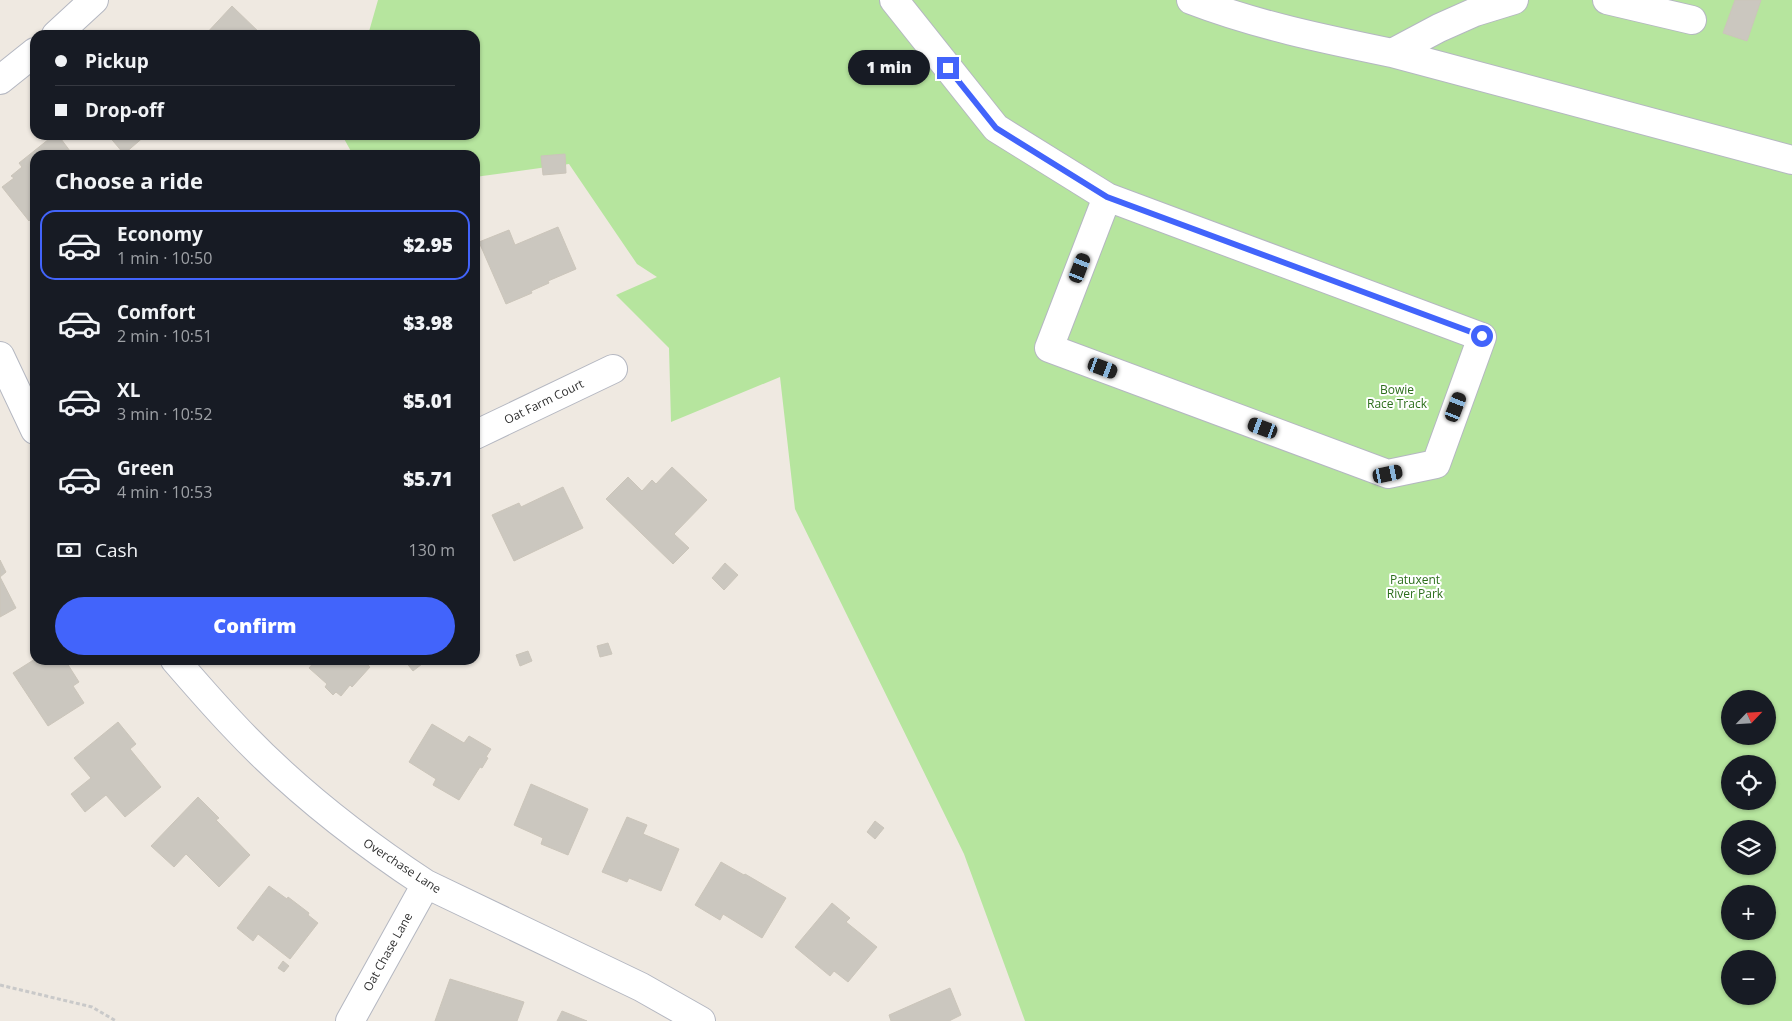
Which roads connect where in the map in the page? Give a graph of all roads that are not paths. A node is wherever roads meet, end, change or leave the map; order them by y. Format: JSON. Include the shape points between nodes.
{"nodes":[{"id":1,"x":94,"y":0,"type":"edge"},
{"id":2,"x":894,"y":0,"type":"edge"},
{"id":3,"x":1191,"y":0,"type":"edge"},
{"id":4,"x":1514,"y":0,"type":"edge"},
{"id":5,"x":1607,"y":0,"type":"edge"},
{"id":6,"x":1692,"y":20,"type":"dead end"},
{"id":7,"x":61,"y":30,"type":"edge"},
{"id":8,"x":1392,"y":53,"type":"junction"},
{"id":9,"x":30,"y":56,"type":"edge"},
{"id":10,"x":0,"y":80,"type":"edge"},
{"id":11,"x":1792,"y":160,"type":"edge"},
{"id":12,"x":1107,"y":197,"type":"junction"},
{"id":13,"x":0,"y":356,"type":"edge"},
{"id":14,"x":613,"y":369,"type":"dead end"},
{"id":15,"x":30,"y":419,"type":"edge"},
{"id":16,"x":480,"y":433,"type":"edge"},
{"id":17,"x":179,"y":665,"type":"edge"},
{"id":18,"x":426,"y":884,"type":"junction"},
{"id":19,"x":350,"y":1021,"type":"edge"},
{"id":20,"x":701,"y":1021,"type":"edge"}],
"edges":[{"from":1,"to":7,"type":"street"},
{"from":2,"to":12,"type":"street","via":[[996,128]]},
{"from":3,"to":8,"type":"street","via":[[1292,32]]},
{"from":4,"to":8,"type":"street","via":[[1475,12]]},
{"from":5,"to":6,"type":"street"},
{"from":8,"to":11,"type":"street"},
{"from":9,"to":10,"type":"street"},
{"from":12,"to":12,"type":"street","via":[[1482,336],[1436,464],[1388,474],[1049,348]]},
{"from":13,"to":15,"type":"street"},
{"from":14,"to":16,"type":"street","name":"Oat Farm Court"},
{"from":17,"to":18,"type":"street","name":"Overchase Lane","via":[[234,727],[322,808]]},
{"from":18,"to":19,"type":"street","name":"Oat Chase Lane"},
{"from":18,"to":20,"type":"street","name":"Overchase Lane","via":[[641,986]]}]}
